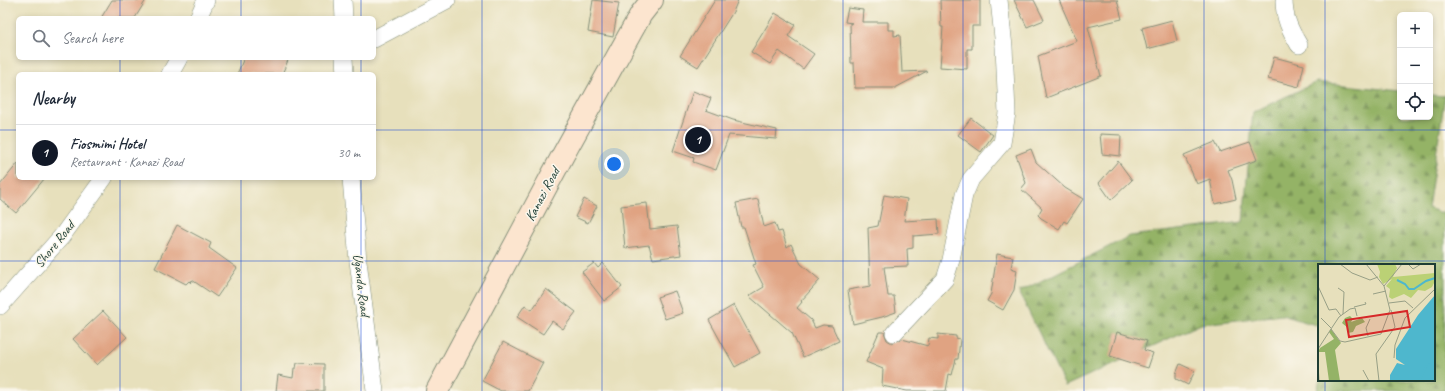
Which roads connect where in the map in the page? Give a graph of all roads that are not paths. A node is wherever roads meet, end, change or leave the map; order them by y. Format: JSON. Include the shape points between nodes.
{"nodes":[{"id":1,"x":206,"y":0,"type":"edge"},
{"id":2,"x":343,"y":0,"type":"edge"},
{"id":3,"x":446,"y":0,"type":"edge"},
{"id":4,"x":652,"y":0,"type":"edge"},
{"id":5,"x":999,"y":0,"type":"edge"},
{"id":6,"x":1284,"y":0,"type":"edge"},
{"id":7,"x":199,"y":16,"type":"edge"},
{"id":8,"x":344,"y":16,"type":"edge"},
{"id":9,"x":376,"y":38,"type":"edge"},
{"id":10,"x":1299,"y":45,"type":"dead end"},
{"id":11,"x":178,"y":60,"type":"edge"},
{"id":12,"x":344,"y":60,"type":"edge"},
{"id":13,"x":171,"y":72,"type":"edge"},
{"id":14,"x":345,"y":72,"type":"edge"},
{"id":15,"x":103,"y":180,"type":"edge"},
{"id":16,"x":351,"y":180,"type":"edge"},
{"id":17,"x":0,"y":306,"type":"edge"},
{"id":18,"x":894,"y":333,"type":"dead end"},
{"id":19,"x":375,"y":391,"type":"edge"},
{"id":20,"x":437,"y":391,"type":"edge"}],
"edges":[{"from":1,"to":7,"type":"street"},
{"from":2,"to":8,"type":"street"},
{"from":3,"to":9,"type":"street"},
{"from":4,"to":20,"type":"main road","name":"Kanazi Road","via":[[641,14],[563,155]]},
{"from":5,"to":18,"type":"street","via":[[1007,113],[1002,143],[971,179],[945,279]]},
{"from":6,"to":10,"type":"street","via":[[1284,15]]},
{"from":11,"to":13,"type":"street"},
{"from":12,"to":14,"type":"street"},
{"from":15,"to":17,"type":"street","name":"Shore Road","via":[[62,236]]},
{"from":16,"to":19,"type":"street","name":"Uganda Road","via":[[358,261]]}]}
